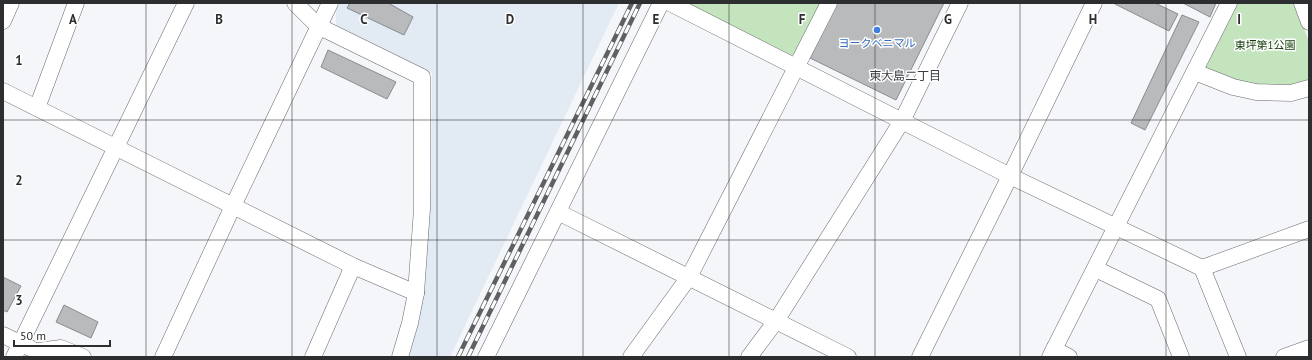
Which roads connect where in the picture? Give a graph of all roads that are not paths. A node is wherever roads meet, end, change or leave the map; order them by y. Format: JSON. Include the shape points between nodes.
{"nodes":[{"id":1,"x":11,"y":3,"type":"edge"},
{"id":2,"x":76,"y":3,"type":"edge"},
{"id":3,"x":186,"y":3,"type":"edge"},
{"id":4,"x":295,"y":3,"type":"edge"},
{"id":5,"x":330,"y":3,"type":"edge"},
{"id":6,"x":661,"y":3,"type":"edge"},
{"id":7,"x":670,"y":3,"type":"edge"},
{"id":8,"x":829,"y":3,"type":"edge"},
{"id":9,"x":960,"y":3,"type":"edge"},
{"id":10,"x":1094,"y":3,"type":"edge"},
{"id":11,"x":1229,"y":3,"type":"edge"},
{"id":12,"x":1302,"y":3,"type":"edge"},
{"id":13,"x":3,"y":21,"type":"edge"},
{"id":14,"x":1309,"y":22,"type":"edge"},
{"id":15,"x":318,"y":26,"type":"junction"},
{"id":16,"x":796,"y":67,"type":"junction"},
{"id":17,"x":1195,"y":72,"type":"junction"},
{"id":18,"x":1309,"y":88,"type":"edge"},
{"id":19,"x":3,"y":91,"type":"edge"},
{"id":20,"x":37,"y":108,"type":"junction"},
{"id":21,"x":902,"y":121,"type":"junction"},
{"id":22,"x":117,"y":148,"type":"junction"},
{"id":23,"x":1010,"y":176,"type":"junction"},
{"id":24,"x":233,"y":206,"type":"junction"},
{"id":25,"x":558,"y":212,"type":"junction"},
{"id":26,"x":1116,"y":227,"type":"junction"},
{"id":27,"x":1309,"y":229,"type":"edge"},
{"id":28,"x":354,"y":266,"type":"junction"},
{"id":29,"x":1202,"y":268,"type":"junction"},
{"id":30,"x":1096,"y":269,"type":"junction"},
{"id":31,"x":689,"y":277,"type":"junction"},
{"id":32,"x":416,"y":294,"type":"junction"},
{"id":33,"x":776,"y":321,"type":"junction"},
{"id":34,"x":3,"y":335,"type":"edge"},
{"id":35,"x":1309,"y":348,"type":"edge"},
{"id":36,"x":17,"y":350,"type":"edge"},
{"id":37,"x":1052,"y":353,"type":"edge"},
{"id":38,"x":42,"y":355,"type":"edge"},
{"id":39,"x":83,"y":357,"type":"edge"},
{"id":40,"x":163,"y":357,"type":"edge"},
{"id":41,"x":313,"y":357,"type":"edge"},
{"id":42,"x":400,"y":357,"type":"edge"},
{"id":43,"x":486,"y":357,"type":"edge"},
{"id":44,"x":631,"y":357,"type":"edge"},
{"id":45,"x":748,"y":357,"type":"edge"},
{"id":46,"x":848,"y":357,"type":"edge"},
{"id":47,"x":920,"y":357,"type":"edge"},
{"id":48,"x":1070,"y":357,"type":"edge"},
{"id":49,"x":1181,"y":357,"type":"edge"},
{"id":50,"x":1238,"y":357,"type":"edge"},
{"id":51,"x":1284,"y":357,"type":"edge"}],
"edges":[{"from":1,"to":13,"type":"street"},
{"from":2,"to":20,"type":"street"},
{"from":3,"to":22,"type":"street"},
{"from":4,"to":15,"type":"street"},
{"from":5,"to":15,"type":"street"},
{"from":6,"to":25,"type":"street"},
{"from":7,"to":16,"type":"street"},
{"from":8,"to":16,"type":"street"},
{"from":9,"to":21,"type":"street"},
{"from":10,"to":23,"type":"street"},
{"from":11,"to":17,"type":"street"},
{"from":12,"to":14,"type":"street"},
{"from":15,"to":24,"type":"street"},
{"from":15,"to":32,"type":"street","via":[[422,77],[422,209]]},
{"from":16,"to":21,"type":"street"},
{"from":16,"to":31,"type":"street"},
{"from":17,"to":18,"type":"street","via":[[1233,87],[1256,92],[1291,93]]},
{"from":17,"to":26,"type":"street"},
{"from":19,"to":20,"type":"street"},
{"from":20,"to":22,"type":"street"},
{"from":21,"to":23,"type":"street"},
{"from":21,"to":33,"type":"street"},
{"from":22,"to":24,"type":"street"},
{"from":22,"to":36,"type":"street"},
{"from":23,"to":26,"type":"street"},
{"from":23,"to":47,"type":"street"},
{"from":24,"to":28,"type":"street"},
{"from":24,"to":40,"type":"street"},
{"from":25,"to":31,"type":"street"},
{"from":25,"to":43,"type":"street"},
{"from":26,"to":29,"type":"street"},
{"from":26,"to":30,"type":"street"},
{"from":27,"to":29,"type":"street"},
{"from":28,"to":32,"type":"street"},
{"from":28,"to":41,"type":"street"},
{"from":29,"to":50,"type":"street"},
{"from":30,"to":37,"type":"street"},
{"from":30,"to":49,"type":"street","via":[[1158,299]]},
{"from":31,"to":33,"type":"street"},
{"from":31,"to":44,"type":"street"},
{"from":32,"to":42,"type":"street"},
{"from":33,"to":45,"type":"street"},
{"from":33,"to":46,"type":"street"},
{"from":34,"to":36,"type":"street"},
{"from":35,"to":51,"type":"street"},
{"from":36,"to":38,"type":"street"},
{"from":37,"to":48,"type":"street"},
{"from":38,"to":39,"type":"street","via":[[60,348]]}]}
